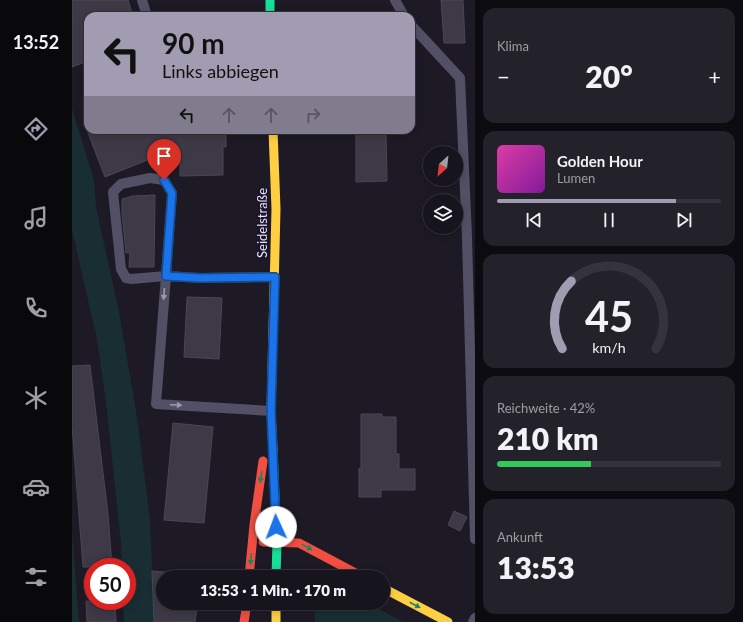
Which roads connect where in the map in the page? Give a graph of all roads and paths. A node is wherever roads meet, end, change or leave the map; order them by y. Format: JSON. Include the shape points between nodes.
{"nodes":[{"id":1,"x":142,"y":0,"type":"edge"},
{"id":2,"x":270,"y":0,"type":"edge"},
{"id":3,"x":395,"y":0,"type":"edge"},
{"id":4,"x":146,"y":12,"type":"edge"},
{"id":5,"x":270,"y":12,"type":"edge"},
{"id":6,"x":402,"y":12,"type":"edge"},
{"id":7,"x":415,"y":29,"type":"edge"},
{"id":8,"x":274,"y":134,"type":"edge"},
{"id":9,"x":166,"y":276,"type":"junction"},
{"id":10,"x":275,"y":277,"type":"junction"},
{"id":11,"x":271,"y":411,"type":"junction"},
{"id":12,"x":475,"y":540,"type":"edge"},
{"id":13,"x":252,"y":542,"type":"junction"},
{"id":14,"x":276,"y":542,"type":"junction"},
{"id":15,"x":250,"y":570,"type":"edge"},
{"id":16,"x":276,"y":570,"type":"edge"},
{"id":17,"x":350,"y":570,"type":"edge"},
{"id":18,"x":390,"y":592,"type":"edge"},
{"id":19,"x":246,"y":610,"type":"edge"},
{"id":20,"x":276,"y":610,"type":"edge"},
{"id":21,"x":475,"y":618,"type":"edge"},
{"id":22,"x":244,"y":622,"type":"edge"},
{"id":23,"x":276,"y":622,"type":"edge"},
{"id":24,"x":448,"y":622,"type":"edge"},
{"id":25,"x":474,"y":622,"type":"edge"}],
"edges":[{"from":1,"to":4,"type":"lane"},
{"from":2,"to":5,"type":"main road"},
{"from":3,"to":6,"type":"lane"},
{"from":7,"to":12,"type":"lane","via":[[460,78]]},
{"from":8,"to":10,"type":"main road","name":"Seidelstraße"},
{"from":9,"to":9,"type":"lane","via":[[172,193],[164,180],[150,178],[121,184],[113,192],[121,269],[126,278],[130,279]]},
{"from":9,"to":10,"type":"lane"},
{"from":9,"to":11,"type":"lane","one_way":true,"via":[[156,404]]},
{"from":10,"to":11,"type":"main road","name":"Seidelstraße"},
{"from":11,"to":13,"type":"main road","name":"Seidelstraße","one_way":true},
{"from":11,"to":14,"type":"main road","name":"Seidelstraße"},
{"from":13,"to":14,"type":"main road"},
{"from":13,"to":15,"type":"main road","name":"Seidelstraße","one_way":true},
{"from":14,"to":16,"type":"main road","name":"Seidelstraße"},
{"from":14,"to":17,"type":"main road","one_way":true,"via":[[299,543]]},
{"from":18,"to":24,"type":"main road","one_way":true},
{"from":19,"to":22,"type":"main road"},
{"from":20,"to":23,"type":"main road"},
{"from":21,"to":25,"type":"lane"}]}
